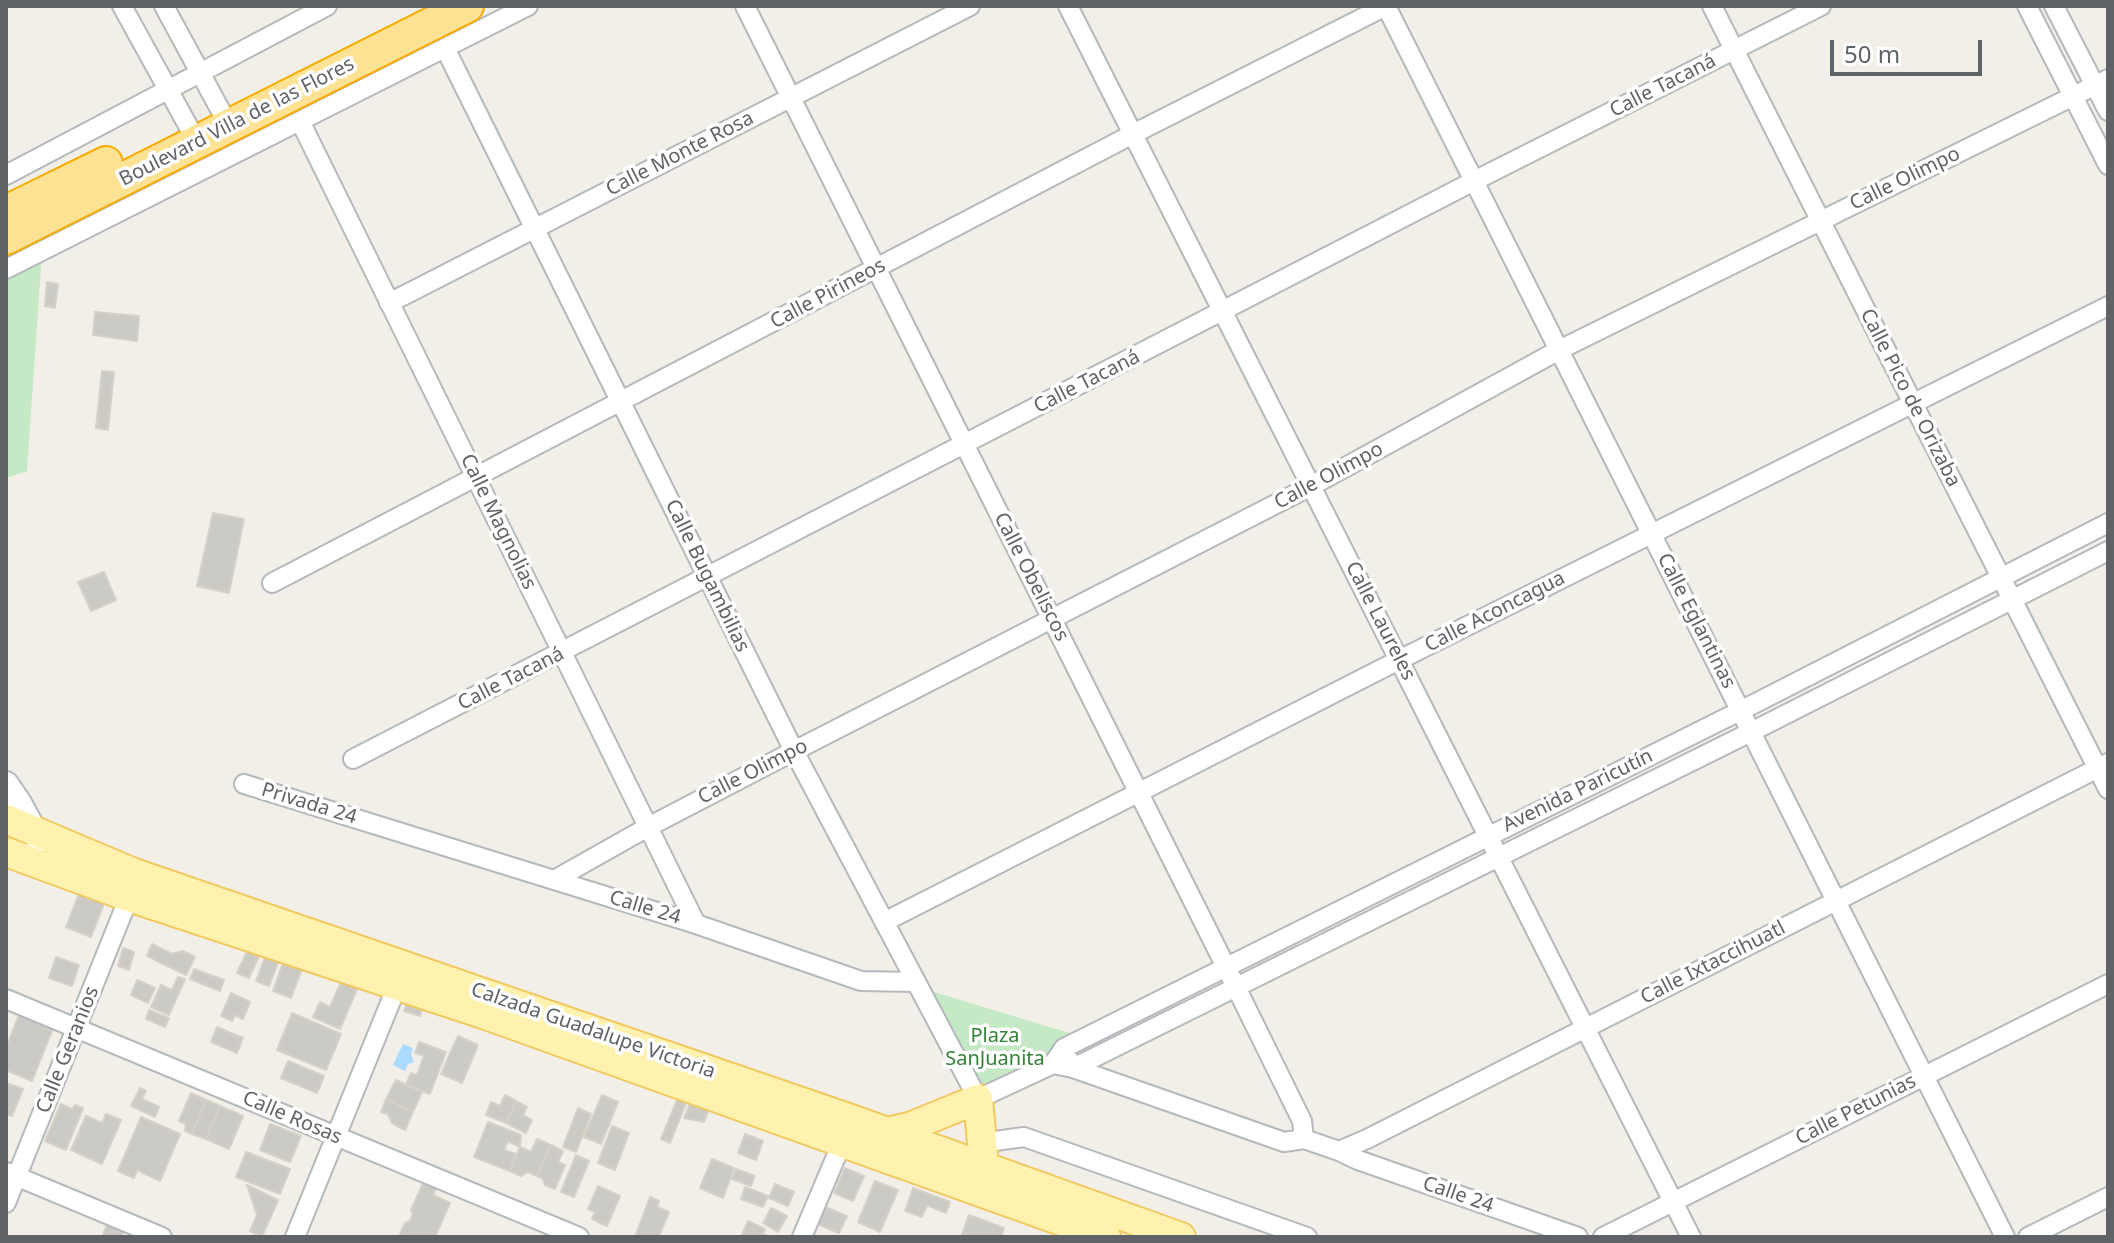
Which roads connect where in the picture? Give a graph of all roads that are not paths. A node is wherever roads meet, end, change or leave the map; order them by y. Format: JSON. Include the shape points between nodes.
{"nodes":[{"id":1,"x":122,"y":6,"type":"edge"},
{"id":2,"x":164,"y":6,"type":"edge"},
{"id":3,"x":327,"y":6,"type":"edge"},
{"id":4,"x":420,"y":6,"type":"edge"},
{"id":5,"x":467,"y":6,"type":"edge"},
{"id":6,"x":528,"y":6,"type":"edge"},
{"id":7,"x":745,"y":6,"type":"edge"},
{"id":8,"x":970,"y":6,"type":"edge"},
{"id":9,"x":1068,"y":6,"type":"edge"},
{"id":10,"x":1386,"y":6,"type":"edge"},
{"id":11,"x":1712,"y":6,"type":"edge"},
{"id":12,"x":1821,"y":6,"type":"edge"},
{"id":13,"x":2027,"y":6,"type":"edge"},
{"id":14,"x":2054,"y":6,"type":"edge"},
{"id":15,"x":445,"y":48,"type":"junction"},
{"id":16,"x":1734,"y":50,"type":"junction"},
{"id":17,"x":200,"y":72,"type":"junction"},
{"id":18,"x":2101,"y":82,"type":"edge"},
{"id":19,"x":169,"y":89,"type":"junction"},
{"id":20,"x":2073,"y":96,"type":"junction"},
{"id":21,"x":791,"y":98,"type":"junction"},
{"id":22,"x":2108,"y":111,"type":"edge"},
{"id":23,"x":224,"y":116,"type":"junction"},
{"id":24,"x":300,"y":121,"type":"junction"},
{"id":25,"x":192,"y":133,"type":"junction"},
{"id":26,"x":1133,"y":134,"type":"junction"},
{"id":27,"x":2108,"y":165,"type":"edge"},
{"id":28,"x":6,"y":175,"type":"edge"},
{"id":29,"x":1474,"y":181,"type":"junction"},
{"id":30,"x":6,"y":212,"type":"edge"},
{"id":31,"x":1820,"y":220,"type":"junction"},
{"id":32,"x":534,"y":229,"type":"junction"},
{"id":33,"x":6,"y":238,"type":"edge"},
{"id":34,"x":6,"y":269,"type":"edge"},
{"id":35,"x":876,"y":269,"type":"junction"},
{"id":36,"x":389,"y":303,"type":"junction"},
{"id":37,"x":2108,"y":306,"type":"edge"},
{"id":38,"x":1223,"y":312,"type":"junction"},
{"id":39,"x":1559,"y":350,"type":"junction"},
{"id":40,"x":620,"y":402,"type":"junction"},
{"id":41,"x":1913,"y":403,"type":"junction"},
{"id":42,"x":965,"y":445,"type":"junction"},
{"id":43,"x":475,"y":477,"type":"junction"},
{"id":44,"x":1311,"y":486,"type":"junction"},
{"id":45,"x":2108,"y":523,"type":"edge"},
{"id":46,"x":1651,"y":534,"type":"junction"},
{"id":47,"x":2108,"y":551,"type":"edge"},
{"id":48,"x":708,"y":578,"type":"junction"},
{"id":49,"x":2001,"y":578,"type":"junction"},
{"id":50,"x":272,"y":583,"type":"dead end"},
{"id":51,"x":2012,"y":600,"type":"junction"},
{"id":52,"x":1052,"y":620,"type":"junction"},
{"id":53,"x":562,"y":652,"type":"junction"},
{"id":54,"x":1399,"y":660,"type":"junction"},
{"id":55,"x":1740,"y":711,"type":"junction"},
{"id":56,"x":1751,"y":732,"type":"junction"},
{"id":57,"x":794,"y":751,"type":"junction"},
{"id":58,"x":353,"y":759,"type":"dead end"},
{"id":59,"x":2103,"y":766,"type":"edge"},
{"id":60,"x":6,"y":784,"type":"edge"},
{"id":61,"x":244,"y":784,"type":"dead end"},
{"id":62,"x":2108,"y":789,"type":"edge"},
{"id":63,"x":1139,"y":793,"type":"junction"},
{"id":64,"x":6,"y":819,"type":"edge"},
{"id":65,"x":374,"y":824,"type":"joint"},
{"id":66,"x":648,"y":827,"type":"junction"},
{"id":67,"x":34,"y":830,"type":"junction"},
{"id":68,"x":1488,"y":836,"type":"junction"},
{"id":69,"x":6,"y":852,"type":"edge"},
{"id":70,"x":1499,"y":857,"type":"junction"},
{"id":71,"x":44,"y":866,"type":"junction"},
{"id":72,"x":554,"y":880,"type":"junction"},
{"id":73,"x":129,"y":897,"type":"junction"},
{"id":74,"x":1836,"y":900,"type":"junction"},
{"id":75,"x":884,"y":922,"type":"junction"},
{"id":76,"x":696,"y":924,"type":"junction"},
{"id":77,"x":1226,"y":967,"type":"junction"},
{"id":78,"x":916,"y":982,"type":"junction"},
{"id":79,"x":2108,"y":984,"type":"edge"},
{"id":80,"x":397,"y":986,"type":"junction"},
{"id":81,"x":1236,"y":987,"type":"junction"},
{"id":82,"x":6,"y":999,"type":"edge"},
{"id":83,"x":1585,"y":1028,"type":"junction"},
{"id":84,"x":77,"y":1029,"type":"junction"},
{"id":85,"x":1064,"y":1048,"type":"junction"},
{"id":86,"x":1053,"y":1064,"type":"junction"},
{"id":87,"x":1073,"y":1068,"type":"junction"},
{"id":88,"x":1924,"y":1076,"type":"junction"},
{"id":89,"x":978,"y":1099,"type":"junction"},
{"id":90,"x":846,"y":1132,"type":"junction"},
{"id":91,"x":887,"y":1132,"type":"junction"},
{"id":92,"x":336,"y":1136,"type":"junction"},
{"id":93,"x":995,"y":1141,"type":"junction"},
{"id":94,"x":1310,"y":1142,"type":"junction"},
{"id":95,"x":1339,"y":1151,"type":"junction"},
{"id":96,"x":935,"y":1163,"type":"junction"},
{"id":97,"x":11,"y":1175,"type":"edge"},
{"id":98,"x":989,"y":1178,"type":"junction"},
{"id":99,"x":2108,"y":1197,"type":"edge"},
{"id":100,"x":1673,"y":1202,"type":"junction"},
{"id":101,"x":6,"y":1203,"type":"edge"},
{"id":102,"x":162,"y":1237,"type":"edge"},
{"id":103,"x":295,"y":1237,"type":"edge"},
{"id":104,"x":579,"y":1237,"type":"edge"},
{"id":105,"x":802,"y":1237,"type":"edge"},
{"id":106,"x":1106,"y":1237,"type":"edge"},
{"id":107,"x":1181,"y":1237,"type":"edge"},
{"id":108,"x":1307,"y":1237,"type":"edge"},
{"id":109,"x":1578,"y":1237,"type":"edge"},
{"id":110,"x":1603,"y":1237,"type":"edge"},
{"id":111,"x":1691,"y":1237,"type":"edge"},
{"id":112,"x":2005,"y":1237,"type":"edge"},
{"id":113,"x":2028,"y":1237,"type":"edge"}],
"edges":[{"from":1,"to":19,"type":"street"},
{"from":2,"to":17,"type":"street"},
{"from":3,"to":17,"type":"street"},
{"from":4,"to":23,"type":"highway","name":"Boulevard Villa de las Flores"},
{"from":5,"to":23,"type":"highway","name":"Boulevard Villa de las Flores"},
{"from":6,"to":15,"type":"street"},
{"from":7,"to":21,"type":"street","name":"Calle Obeliscos"},
{"from":8,"to":21,"type":"street","name":"Calle Monte Rosa"},
{"from":9,"to":26,"type":"street","name":"Calle Laureles"},
{"from":10,"to":26,"type":"street","name":"Calle Pirineos"},
{"from":10,"to":29,"type":"street","name":"Calle Eglantinas"},
{"from":11,"to":16,"type":"street","name":"Calle Pico de Orizaba"},
{"from":12,"to":16,"type":"street","name":"Calle Tacaná"},
{"from":13,"to":20,"type":"street"},
{"from":14,"to":18,"type":"street"},
{"from":15,"to":24,"type":"street"},
{"from":15,"to":32,"type":"street","name":"Calle Bugambilias"},
{"from":16,"to":29,"type":"street","name":"Calle Tacaná"},
{"from":16,"to":31,"type":"street","name":"Calle Pico de Orizaba"},
{"from":17,"to":19,"type":"street"},
{"from":17,"to":23,"type":"street"},
{"from":18,"to":20,"type":"street","name":"Calle Olimpo"},
{"from":18,"to":22,"type":"street"},
{"from":19,"to":25,"type":"street"},
{"from":19,"to":28,"type":"street"},
{"from":20,"to":27,"type":"street"},
{"from":20,"to":31,"type":"street","name":"Calle Olimpo"},
{"from":21,"to":32,"type":"street","name":"Calle Monte Rosa"},
{"from":21,"to":35,"type":"street","name":"Calle Obeliscos"},
{"from":23,"to":25,"type":"highway","name":"Boulevard Villa de las Flores"},
{"from":24,"to":34,"type":"street"},
{"from":24,"to":36,"type":"street","name":"Calle Magnolias"},
{"from":25,"to":30,"type":"highway","name":"Boulevard Villa de las Flores"},
{"from":25,"to":33,"type":"highway","name":"Boulevard Villa de las Flores"},
{"from":26,"to":35,"type":"street","name":"Calle Pirineos"},
{"from":26,"to":38,"type":"street","name":"Calle Laureles"},
{"from":29,"to":38,"type":"street","name":"Calle Tacaná"},
{"from":29,"to":39,"type":"street","name":"Calle Eglantinas"},
{"from":31,"to":39,"type":"street","name":"Calle Olimpo"},
{"from":31,"to":41,"type":"street","name":"Calle Pico de Orizaba"},
{"from":32,"to":36,"type":"street","name":"Calle Monte Rosa"},
{"from":32,"to":40,"type":"street","name":"Calle Bugambilias"},
{"from":35,"to":40,"type":"street","name":"Calle Pirineos"},
{"from":35,"to":42,"type":"street","name":"Calle Obeliscos"},
{"from":36,"to":43,"type":"street","name":"Calle Magnolias"},
{"from":37,"to":41,"type":"street","name":"Calle Aconcagua"},
{"from":38,"to":42,"type":"street","name":"Calle Tacaná"},
{"from":38,"to":44,"type":"street","name":"Calle Laureles"},
{"from":39,"to":44,"type":"street","name":"Calle Olimpo"},
{"from":39,"to":46,"type":"street","name":"Calle Eglantinas"},
{"from":40,"to":43,"type":"street","name":"Calle Pirineos"},
{"from":40,"to":48,"type":"street","name":"Calle Bugambilias"},
{"from":41,"to":46,"type":"street","name":"Calle Aconcagua"},
{"from":41,"to":49,"type":"street","name":"Calle Pico de Orizaba"},
{"from":42,"to":48,"type":"street","name":"Calle Tacaná"},
{"from":42,"to":52,"type":"street","name":"Calle Obeliscos"},
{"from":43,"to":50,"type":"street","name":"Calle Pirineos"},
{"from":43,"to":53,"type":"street","name":"Calle Magnolias"},
{"from":44,"to":52,"type":"street","name":"Calle Olimpo"},
{"from":44,"to":54,"type":"street","name":"Calle Laureles"},
{"from":45,"to":49,"type":"street","name":"Avenida Paricutín"},
{"from":46,"to":54,"type":"street","name":"Calle Aconcagua"},
{"from":46,"to":55,"type":"street","name":"Calle Eglantinas"},
{"from":47,"to":51,"type":"street","name":"Avenida Paricutín"},
{"from":48,"to":53,"type":"street","name":"Calle Tacaná"},
{"from":48,"to":57,"type":"street","name":"Calle Bugambilias"},
{"from":49,"to":51,"type":"street","name":"Calle Pico de Orizaba"},
{"from":49,"to":55,"type":"street","name":"Avenida Paricutín"},
{"from":51,"to":56,"type":"street","name":"Avenida Paricutín"},
{"from":51,"to":59,"type":"street","name":"Calle Pico de Orizaba"},
{"from":52,"to":57,"type":"street","name":"Calle Olimpo"},
{"from":52,"to":63,"type":"street","name":"Calle Obeliscos"},
{"from":53,"to":58,"type":"street","name":"Calle Tacaná"},
{"from":53,"to":66,"type":"street","name":"Calle Magnolias"},
{"from":54,"to":63,"type":"street","name":"Calle Aconcagua"},
{"from":54,"to":68,"type":"street","name":"Calle Laureles"},
{"from":55,"to":56,"type":"street","name":"Calle Eglantinas"},
{"from":55,"to":68,"type":"street","name":"Avenida Paricutín"},
{"from":56,"to":70,"type":"street","name":"Avenida Paricutín"},
{"from":56,"to":74,"type":"street","name":"Calle Eglantinas"},
{"from":57,"to":66,"type":"street","name":"Calle Olimpo"},
{"from":57,"to":75,"type":"street","name":"Calle Bugambilias"},
{"from":59,"to":62,"type":"street","name":"Calle Pico de Orizaba"},
{"from":59,"to":74,"type":"street","name":"Calle Ixtaccihuatl"},
{"from":60,"to":67,"type":"main road"},
{"from":61,"to":65,"type":"street","name":"Privada 24"},
{"from":63,"to":75,"type":"street","name":"Calle Aconcagua"},
{"from":63,"to":77,"type":"street","name":"Calle Obeliscos"},
{"from":64,"to":67,"type":"main road","name":"Calzada Guadalupe Victoria"},
{"from":65,"to":72,"type":"street","name":"Calle 24"},
{"from":66,"to":72,"type":"street","name":"Calle Olimpo"},
{"from":66,"to":76,"type":"street","name":"Calle Magnolias"},
{"from":67,"to":71,"type":"main road"},
{"from":67,"to":90,"type":"main road","name":"Calzada Guadalupe Victoria","via":[[134,873]]},
{"from":68,"to":70,"type":"street","name":"Calle Laureles"},
{"from":68,"to":77,"type":"street","name":"Avenida Paricutín"},
{"from":69,"to":71,"type":"main road","name":"Calzada Guadalupe Victoria"},
{"from":70,"to":81,"type":"street","name":"Avenida Paricutín"},
{"from":70,"to":83,"type":"street","name":"Calle Laureles"},
{"from":71,"to":73,"type":"main road","name":"Calzada Guadalupe Victoria"},
{"from":72,"to":76,"type":"street","name":"Calle 24"},
{"from":73,"to":80,"type":"main road","name":"Calzada Guadalupe Victoria"},
{"from":73,"to":84,"type":"street","name":"Calle Geranios"},
{"from":74,"to":83,"type":"street","name":"Calle Ixtaccihuatl"},
{"from":74,"to":88,"type":"street","name":"Calle Eglantinas"},
{"from":75,"to":78,"type":"street","name":"Calle Bugambilias"},
{"from":76,"to":78,"type":"street","name":"Calle 24","via":[[861,981]]},
{"from":77,"to":81,"type":"street","name":"Calle Obeliscos"},
{"from":77,"to":85,"type":"street","name":"Avenida Paricutín"},
{"from":78,"to":89,"type":"street","name":"Calle Bugambilias"},
{"from":79,"to":88,"type":"street","name":"Calle Petunias"},
{"from":80,"to":90,"type":"main road","name":"Calzada Guadalupe Victoria","via":[[665,1079]]},
{"from":80,"to":92,"type":"street"},
{"from":81,"to":87,"type":"street","name":"Avenida Paricutín"},
{"from":81,"to":94,"type":"street","name":"Calle Obeliscos"},
{"from":82,"to":84,"type":"street","name":"Calle Rosas"},
{"from":83,"to":95,"type":"street","name":"Calle Ixtaccihuatl"},
{"from":83,"to":100,"type":"street","name":"Calle Laureles"},
{"from":84,"to":92,"type":"street","name":"Calle Rosas"},
{"from":84,"to":97,"type":"street","name":"Calle Geranios"},
{"from":85,"to":86,"type":"street","name":"Avenida Paricutín"},
{"from":85,"to":87,"type":"street"},
{"from":86,"to":87,"type":"street"},
{"from":86,"to":89,"type":"street"},
{"from":87,"to":94,"type":"street","via":[[1284,1142]]},
{"from":88,"to":100,"type":"street","name":"Calle Petunias"},
{"from":88,"to":112,"type":"street","name":"Calle Eglantinas"},
{"from":89,"to":91,"type":"main road"},
{"from":89,"to":93,"type":"main road"},
{"from":89,"to":96,"type":"main road"},
{"from":89,"to":98,"type":"main road"},
{"from":90,"to":91,"type":"main road","name":"Calzada Guadalupe Victoria"},
{"from":90,"to":96,"type":"main road","name":"Calzada Guadalupe Victoria"},
{"from":90,"to":105,"type":"street"},
{"from":91,"to":96,"type":"main road","name":"Calzada Guadalupe Victoria"},
{"from":92,"to":103,"type":"street"},
{"from":92,"to":104,"type":"street","name":"Calle Rosas"},
{"from":93,"to":98,"type":"main road"},
{"from":93,"to":108,"type":"street","via":[[1024,1137]]},
{"from":94,"to":95,"type":"street"},
{"from":95,"to":109,"type":"street","name":"Calle 24"},
{"from":96,"to":98,"type":"main road","name":"Calzada Guadalupe Victoria"},
{"from":97,"to":101,"type":"street","name":"Calle Geranios"},
{"from":97,"to":102,"type":"street"},
{"from":98,"to":106,"type":"main road","name":"Calzada Guadalupe Victoria"},
{"from":98,"to":107,"type":"main road","name":"Calzada Guadalupe Victoria"},
{"from":99,"to":113,"type":"street"},
{"from":100,"to":110,"type":"street","name":"Calle Petunias"},
{"from":100,"to":111,"type":"street","name":"Calle Laureles"}]}
